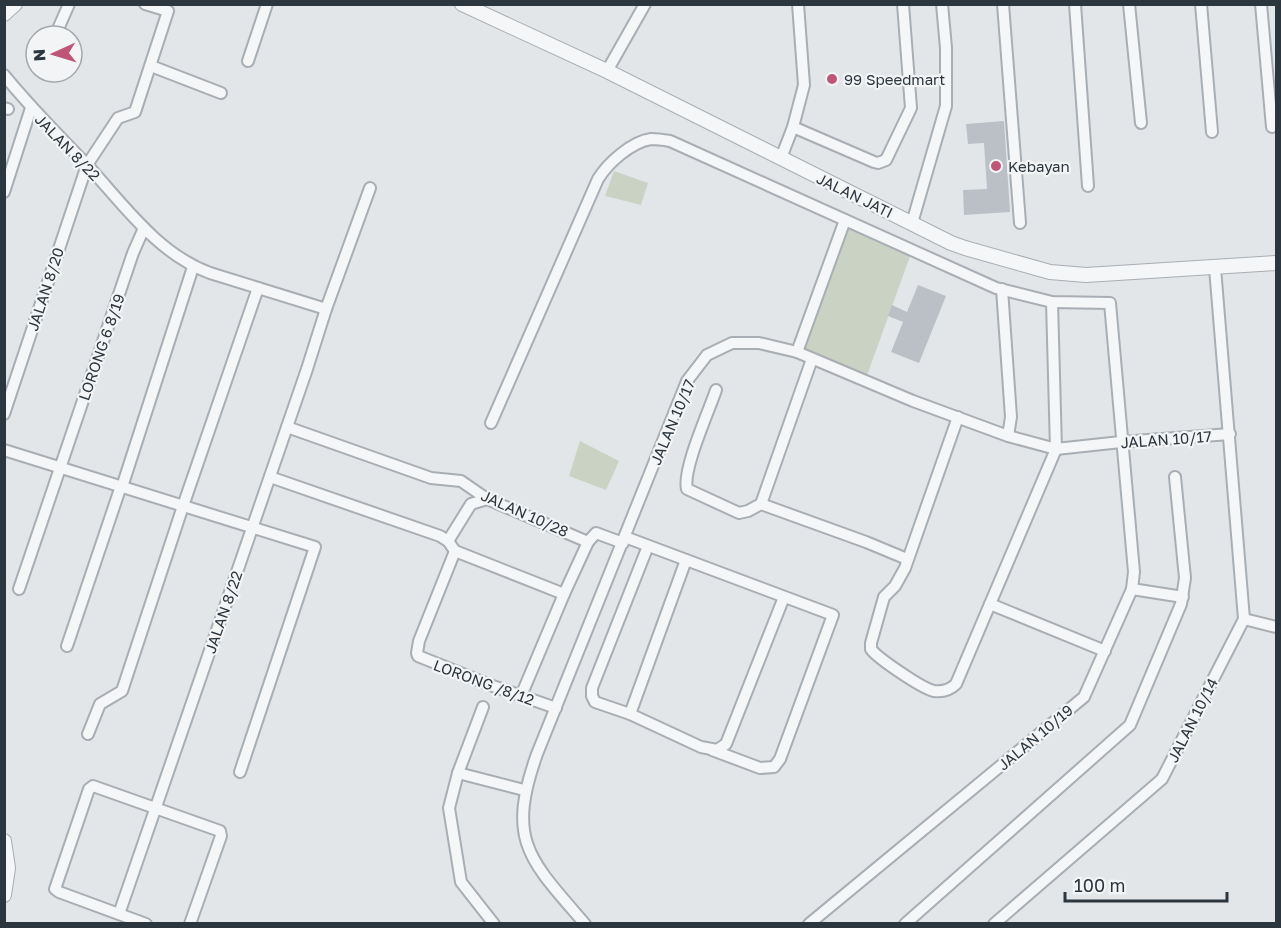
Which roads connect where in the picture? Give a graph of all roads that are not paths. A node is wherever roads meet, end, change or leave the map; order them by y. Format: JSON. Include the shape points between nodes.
{"nodes":[{"id":1,"x":15,"y":4,"type":"edge"},
{"id":2,"x":69,"y":4,"type":"edge"},
{"id":3,"x":145,"y":4,"type":"edge"},
{"id":4,"x":267,"y":4,"type":"edge"},
{"id":5,"x":462,"y":4,"type":"edge"},
{"id":6,"x":645,"y":4,"type":"edge"},
{"id":7,"x":798,"y":4,"type":"edge"},
{"id":8,"x":903,"y":4,"type":"edge"},
{"id":9,"x":942,"y":4,"type":"edge"},
{"id":10,"x":1003,"y":4,"type":"edge"},
{"id":11,"x":1075,"y":4,"type":"edge"},
{"id":12,"x":1129,"y":4,"type":"edge"},
{"id":13,"x":1201,"y":4,"type":"edge"},
{"id":14,"x":1262,"y":4,"type":"edge"},
{"id":15,"x":4,"y":14,"type":"edge"},
{"id":16,"x":60,"y":24,"type":"edge"},
{"id":17,"x":248,"y":61,"type":"dead end"},
{"id":18,"x":151,"y":66,"type":"junction"},
{"id":19,"x":607,"y":72,"type":"junction"},
{"id":20,"x":4,"y":75,"type":"edge"},
{"id":21,"x":221,"y":93,"type":"dead end"},
{"id":22,"x":31,"y":108,"type":"junction"},
{"id":23,"x":1142,"y":123,"type":"dead end"},
{"id":24,"x":793,"y":127,"type":"junction"},
{"id":25,"x":1272,"y":127,"type":"dead end"},
{"id":26,"x":1212,"y":132,"type":"dead end"},
{"id":27,"x":781,"y":158,"type":"junction"},
{"id":28,"x":87,"y":165,"type":"junction"},
{"id":29,"x":1088,"y":186,"type":"dead end"},
{"id":30,"x":370,"y":188,"type":"dead end"},
{"id":31,"x":4,"y":192,"type":"edge"},
{"id":32,"x":845,"y":220,"type":"junction"},
{"id":33,"x":912,"y":223,"type":"junction"},
{"id":34,"x":1020,"y":223,"type":"dead end"},
{"id":35,"x":144,"y":228,"type":"junction"},
{"id":36,"x":1276,"y":263,"type":"edge"},
{"id":37,"x":193,"y":267,"type":"junction"},
{"id":38,"x":1215,"y":268,"type":"junction"},
{"id":39,"x":258,"y":288,"type":"junction"},
{"id":40,"x":1002,"y":289,"type":"junction"},
{"id":41,"x":1052,"y":302,"type":"junction"},
{"id":42,"x":326,"y":309,"type":"junction"},
{"id":43,"x":796,"y":352,"type":"junction"},
{"id":44,"x":812,"y":358,"type":"junction"},
{"id":45,"x":716,"y":390,"type":"dead end"},
{"id":46,"x":4,"y":414,"type":"edge"},
{"id":47,"x":958,"y":417,"type":"junction"},
{"id":48,"x":490,"y":423,"type":"dead end"},
{"id":49,"x":287,"y":427,"type":"junction"},
{"id":50,"x":1008,"y":436,"type":"junction"},
{"id":51,"x":1230,"y":440,"type":"junction"},
{"id":52,"x":1121,"y":442,"type":"junction"},
{"id":53,"x":1056,"y":449,"type":"junction"},
{"id":54,"x":4,"y":450,"type":"edge"},
{"id":55,"x":60,"y":467,"type":"junction"},
{"id":56,"x":270,"y":477,"type":"junction"},
{"id":57,"x":1175,"y":477,"type":"dead end"},
{"id":58,"x":122,"y":487,"type":"junction"},
{"id":59,"x":487,"y":500,"type":"junction"},
{"id":60,"x":761,"y":504,"type":"junction"},
{"id":61,"x":183,"y":506,"type":"junction"},
{"id":62,"x":252,"y":528,"type":"junction"},
{"id":63,"x":624,"y":540,"type":"junction"},
{"id":64,"x":448,"y":541,"type":"junction"},
{"id":65,"x":588,"y":542,"type":"junction"},
{"id":66,"x":648,"y":546,"type":"junction"},
{"id":67,"x":455,"y":551,"type":"junction"},
{"id":68,"x":907,"y":559,"type":"junction"},
{"id":69,"x":686,"y":560,"type":"junction"},
{"id":70,"x":19,"y":589,"type":"dead end"},
{"id":71,"x":1132,"y":589,"type":"junction"},
{"id":72,"x":564,"y":594,"type":"junction"},
{"id":73,"x":784,"y":597,"type":"junction"},
{"id":74,"x":1183,"y":597,"type":"junction"},
{"id":75,"x":990,"y":604,"type":"junction"},
{"id":76,"x":1244,"y":619,"type":"junction"},
{"id":77,"x":1276,"y":627,"type":"edge"},
{"id":78,"x":67,"y":646,"type":"dead end"},
{"id":79,"x":1105,"y":651,"type":"junction"},
{"id":80,"x":522,"y":696,"type":"junction"},
{"id":81,"x":483,"y":707,"type":"dead end"},
{"id":82,"x":556,"y":708,"type":"junction"},
{"id":83,"x":630,"y":714,"type":"junction"},
{"id":84,"x":88,"y":734,"type":"dead end"},
{"id":85,"x":711,"y":750,"type":"junction"},
{"id":86,"x":240,"y":772,"type":"dead end"},
{"id":87,"x":458,"y":773,"type":"junction"},
{"id":88,"x":525,"y":790,"type":"junction"},
{"id":89,"x":156,"y":808,"type":"junction"},
{"id":90,"x":4,"y":841,"type":"edge"},
{"id":91,"x":4,"y":895,"type":"edge"},
{"id":92,"x":119,"y":914,"type":"junction"},
{"id":93,"x":146,"y":924,"type":"edge"},
{"id":94,"x":190,"y":924,"type":"edge"},
{"id":95,"x":494,"y":924,"type":"edge"},
{"id":96,"x":585,"y":924,"type":"edge"},
{"id":97,"x":809,"y":924,"type":"edge"},
{"id":98,"x":905,"y":924,"type":"edge"},
{"id":99,"x":994,"y":924,"type":"edge"}],
"edges":[{"from":1,"to":15,"type":"street"},
{"from":2,"to":16,"type":"street"},
{"from":3,"to":18,"type":"street","via":[[168,11]]},
{"from":4,"to":17,"type":"street"},
{"from":5,"to":19,"type":"street","name":"JALAN JATI"},
{"from":6,"to":19,"type":"street"},
{"from":7,"to":24,"type":"street","via":[[804,85]]},
{"from":8,"to":24,"type":"street","via":[[911,110],[886,160],[878,163]]},
{"from":9,"to":33,"type":"street","via":[[946,106]]},
{"from":10,"to":34,"type":"street"},
{"from":11,"to":29,"type":"street"},
{"from":12,"to":23,"type":"street"},
{"from":13,"to":26,"type":"street"},
{"from":14,"to":25,"type":"street"},
{"from":18,"to":21,"type":"street"},
{"from":18,"to":28,"type":"street","name":"JALAN 8/20","via":[[135,112],[117,118]]},
{"from":19,"to":27,"type":"street","name":"JALAN JATI"},
{"from":20,"to":22,"type":"street","name":"JALAN 8/22"},
{"from":22,"to":28,"type":"street","name":"JALAN 8/22"},
{"from":22,"to":31,"type":"street"},
{"from":24,"to":27,"type":"street"},
{"from":27,"to":33,"type":"street","name":"JALAN JATI"},
{"from":28,"to":35,"type":"street","name":"JALAN 8/22"},
{"from":28,"to":46,"type":"street","name":"JALAN 8/20"},
{"from":30,"to":42,"type":"street","name":"JALAN 8/22"},
{"from":32,"to":40,"type":"street"},
{"from":32,"to":43,"type":"street"},
{"from":32,"to":48,"type":"street","via":[[670,141],[643,142],[614,159],[598,178]]},
{"from":33,"to":38,"type":"street","name":"JALAN JATI","via":[[958,245],[1050,272],[1086,275]]},
{"from":35,"to":37,"type":"street","name":"JALAN 8/22"},
{"from":35,"to":55,"type":"street","name":"LORONG 6 8/19"},
{"from":36,"to":38,"type":"street","name":"JALAN JATI"},
{"from":37,"to":39,"type":"street","name":"JALAN 8/22"},
{"from":37,"to":58,"type":"street"},
{"from":38,"to":51,"type":"street"},
{"from":39,"to":42,"type":"street","name":"JALAN 8/22"},
{"from":39,"to":61,"type":"street"},
{"from":40,"to":41,"type":"street"},
{"from":40,"to":50,"type":"street","via":[[1011,417]]},
{"from":41,"to":52,"type":"street","name":"JALAN 10/19","via":[[1110,303]]},
{"from":41,"to":53,"type":"street"},
{"from":42,"to":49,"type":"street","name":"JALAN 8/22"},
{"from":43,"to":44,"type":"street","name":"JALAN 10/17"},
{"from":43,"to":63,"type":"street","name":"JALAN 10/17","via":[[759,343],[732,343],[707,355],[687,381]]},
{"from":44,"to":47,"type":"street","name":"JALAN 10/17"},
{"from":44,"to":60,"type":"street"},
{"from":45,"to":60,"type":"street","via":[[689,465],[687,489],[739,513]]},
{"from":47,"to":50,"type":"street","name":"JALAN 10/17"},
{"from":47,"to":68,"type":"street"},
{"from":49,"to":56,"type":"street","name":"JALAN 8/22"},
{"from":49,"to":59,"type":"street","name":"JALAN 10/28","via":[[431,478],[461,481]]},
{"from":50,"to":53,"type":"street","name":"JALAN 10/17"},
{"from":51,"to":52,"type":"street","name":"JALAN 10/17"},
{"from":51,"to":76,"type":"street"},
{"from":52,"to":53,"type":"street","name":"JALAN 10/17"},
{"from":52,"to":71,"type":"street","name":"JALAN 10/19","via":[[1134,572]]},
{"from":53,"to":75,"type":"street"},
{"from":54,"to":55,"type":"street"},
{"from":55,"to":58,"type":"street"},
{"from":55,"to":70,"type":"street","name":"LORONG 6 8/19"},
{"from":56,"to":62,"type":"street","name":"JALAN 8/22"},
{"from":56,"to":64,"type":"street"},
{"from":57,"to":74,"type":"street","via":[[1185,578]]},
{"from":58,"to":61,"type":"street"},
{"from":58,"to":78,"type":"street"},
{"from":59,"to":64,"type":"street","via":[[469,506]]},
{"from":59,"to":65,"type":"street","name":"JALAN 10/28"},
{"from":60,"to":68,"type":"street"},
{"from":61,"to":62,"type":"street"},
{"from":61,"to":84,"type":"street","via":[[122,691],[100,704]]},
{"from":62,"to":86,"type":"street","via":[[315,547]]},
{"from":62,"to":89,"type":"street","name":"JALAN 8/22"},
{"from":63,"to":65,"type":"street","name":"JALAN 10/28","via":[[596,533]]},
{"from":63,"to":66,"type":"street"},
{"from":63,"to":82,"type":"street","name":"JALAN 10/17"},
{"from":64,"to":67,"type":"street"},
{"from":65,"to":72,"type":"street"},
{"from":66,"to":69,"type":"street"},
{"from":66,"to":83,"type":"street","via":[[592,688],[595,702]]},
{"from":67,"to":72,"type":"street"},
{"from":67,"to":80,"type":"street","name":"LORONG /8/12","via":[[417,653],[422,659]]},
{"from":68,"to":75,"type":"street","via":[[898,581],[884,597],[871,649],[905,676],[930,689],[947,690],[956,684]]},
{"from":69,"to":73,"type":"street"},
{"from":69,"to":83,"type":"street"},
{"from":71,"to":74,"type":"street"},
{"from":71,"to":79,"type":"street","name":"JALAN 10/19"},
{"from":72,"to":80,"type":"street"},
{"from":73,"to":85,"type":"street","via":[[726,744]]},
{"from":73,"to":85,"type":"street","via":[[833,615],[780,759],[774,767],[760,768]]},
{"from":74,"to":98,"type":"street","via":[[1130,725]]},
{"from":75,"to":79,"type":"street"},
{"from":76,"to":77,"type":"street"},
{"from":76,"to":99,"type":"street","name":"JALAN 10/14","via":[[1162,779]]},
{"from":79,"to":97,"type":"street","name":"JALAN 10/19","via":[[1084,697]]},
{"from":80,"to":82,"type":"street","name":"LORONG /8/12"},
{"from":81,"to":87,"type":"street"},
{"from":82,"to":88,"type":"street","name":"JALAN 10/17"},
{"from":83,"to":85,"type":"street"},
{"from":87,"to":88,"type":"street"},
{"from":87,"to":95,"type":"street","via":[[449,808],[461,882]]},
{"from":88,"to":96,"type":"street","name":"JALAN 10/17","via":[[522,817],[529,850],[540,872]]},
{"from":89,"to":92,"type":"street","name":"JALAN 8/22"},
{"from":89,"to":92,"type":"street","via":[[91,787],[56,886],[58,892]]},
{"from":89,"to":94,"type":"street","via":[[221,833]]},
{"from":90,"to":91,"type":"street","via":[[8,868]]},
{"from":92,"to":93,"type":"street"}]}
